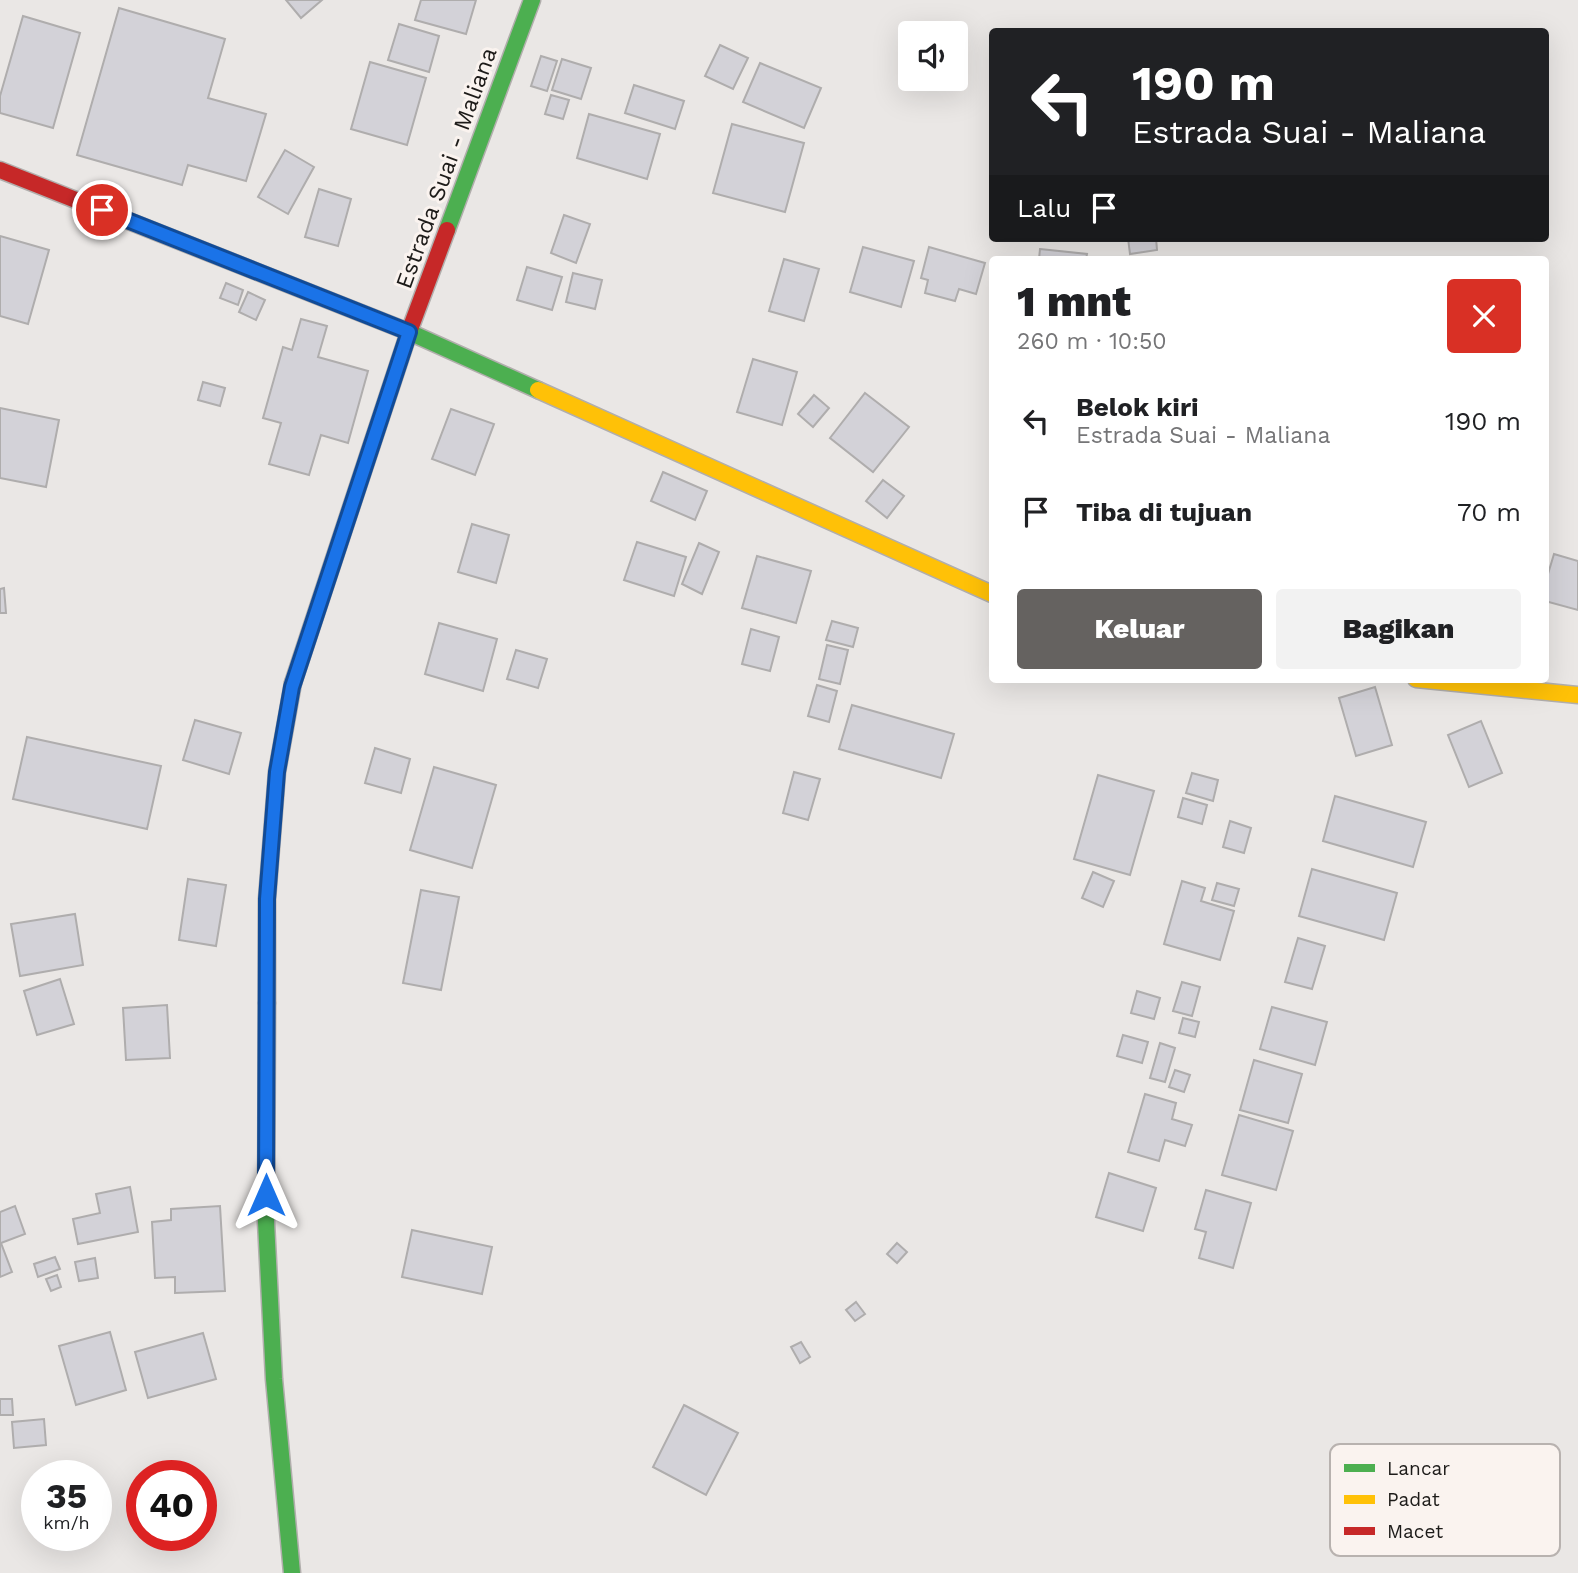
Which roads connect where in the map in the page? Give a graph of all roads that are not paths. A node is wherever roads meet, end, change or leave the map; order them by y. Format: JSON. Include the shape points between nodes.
{"nodes":[{"id":1,"x":532,"y":0,"type":"edge"},
{"id":2,"x":0,"y":170,"type":"edge"},
{"id":3,"x":409,"y":332,"type":"junction"},
{"id":4,"x":989,"y":593,"type":"edge"},
{"id":5,"x":1456,"y":683,"type":"edge"},
{"id":6,"x":1578,"y":695,"type":"edge"},
{"id":7,"x":292,"y":1573,"type":"edge"}],
"edges":[{"from":1,"to":3,"type":"street","name":"Estrada Suai - Maliana"},
{"from":2,"to":3,"type":"street"},
{"from":3,"to":4,"type":"street"},
{"from":3,"to":7,"type":"street","name":"Estrada Suai - Maliana","via":[[292,687],[277,772],[267,899],[266,1222],[274,1379]]},
{"from":5,"to":6,"type":"street"}]}
